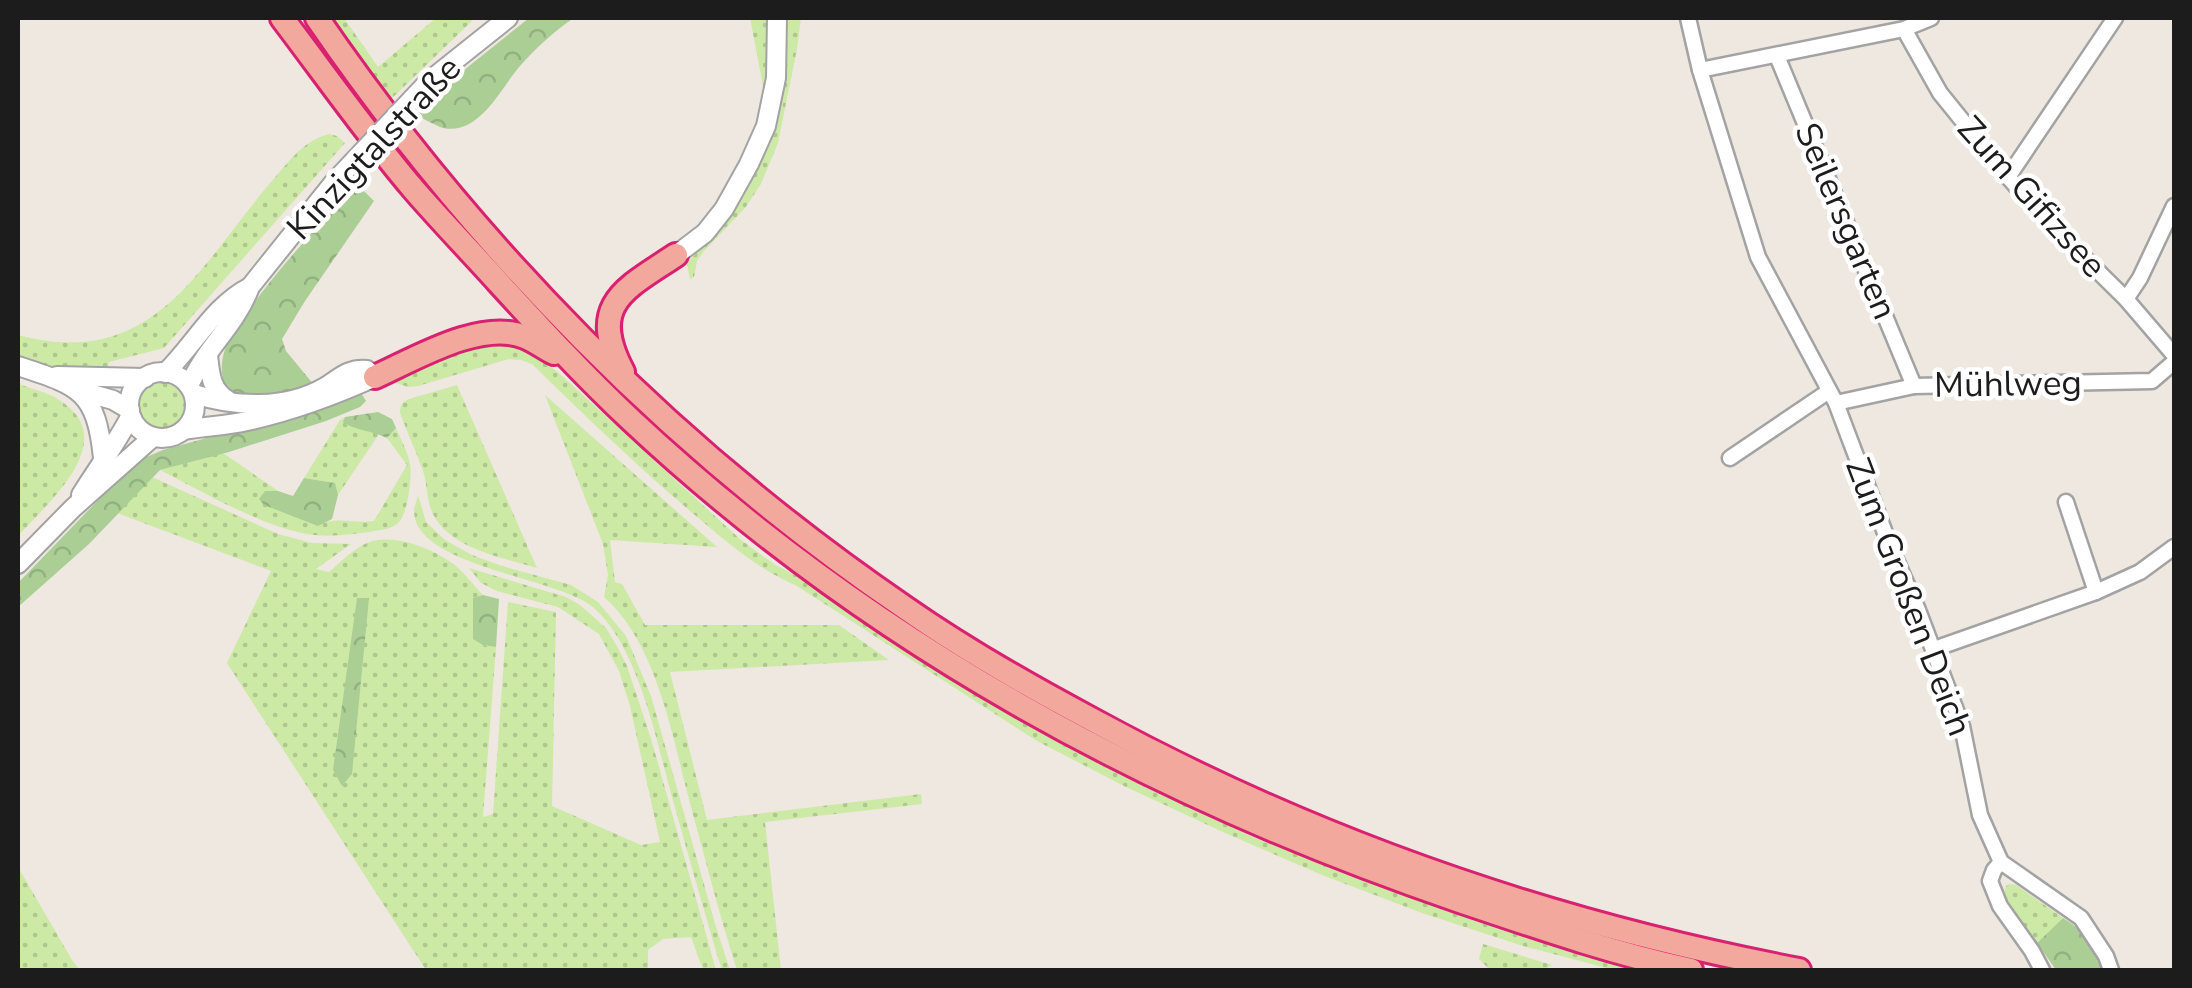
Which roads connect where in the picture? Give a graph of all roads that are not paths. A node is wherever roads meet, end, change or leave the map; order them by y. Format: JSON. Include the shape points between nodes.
{"nodes":[{"id":1,"x":282,"y":18,"type":"edge"},
{"id":2,"x":317,"y":18,"type":"edge"},
{"id":3,"x":508,"y":18,"type":"edge"},
{"id":4,"x":777,"y":18,"type":"edge"},
{"id":5,"x":1688,"y":18,"type":"edge"},
{"id":6,"x":1930,"y":18,"type":"edge"},
{"id":7,"x":2115,"y":18,"type":"edge"},
{"id":8,"x":1904,"y":29,"type":"junction"},
{"id":9,"x":1778,"y":56,"type":"junction"},
{"id":10,"x":1700,"y":70,"type":"junction"},
{"id":11,"x":2008,"y":177,"type":"junction"},
{"id":12,"x":2174,"y":206,"type":"edge"},
{"id":13,"x":676,"y":255,"type":"joint"},
{"id":14,"x":250,"y":287,"type":"junction"},
{"id":15,"x":2126,"y":299,"type":"junction"},
{"id":16,"x":208,"y":355,"type":"junction"},
{"id":17,"x":2174,"y":358,"type":"edge"},
{"id":18,"x":571,"y":362,"type":"junction"},
{"id":19,"x":18,"y":366,"type":"edge"},
{"id":20,"x":165,"y":372,"type":"junction"},
{"id":21,"x":42,"y":374,"type":"junction"},
{"id":22,"x":375,"y":376,"type":"junction"},
{"id":23,"x":144,"y":378,"type":"junction"},
{"id":24,"x":1914,"y":386,"type":"junction"},
{"id":25,"x":632,"y":388,"type":"junction"},
{"id":26,"x":77,"y":390,"type":"junction"},
{"id":27,"x":191,"y":390,"type":"junction"},
{"id":28,"x":1832,"y":397,"type":"junction"},
{"id":29,"x":234,"y":404,"type":"junction"},
{"id":30,"x":131,"y":414,"type":"junction"},
{"id":31,"x":184,"y":430,"type":"junction"},
{"id":32,"x":152,"y":437,"type":"junction"},
{"id":33,"x":103,"y":458,"type":"junction"},
{"id":34,"x":1730,"y":458,"type":"dead end"},
{"id":35,"x":2066,"y":502,"type":"dead end"},
{"id":36,"x":73,"y":508,"type":"junction"},
{"id":37,"x":2174,"y":548,"type":"edge"},
{"id":38,"x":18,"y":564,"type":"edge"},
{"id":39,"x":2096,"y":592,"type":"junction"},
{"id":40,"x":1934,"y":649,"type":"junction"},
{"id":41,"x":2001,"y":862,"type":"junction"},
{"id":42,"x":1691,"y":970,"type":"edge"},
{"id":43,"x":1799,"y":970,"type":"edge"},
{"id":44,"x":2042,"y":970,"type":"edge"},
{"id":45,"x":2111,"y":970,"type":"edge"}],
"edges":[{"from":1,"to":18,"type":"highway","via":[[414,190]]},
{"from":2,"to":25,"type":"highway","via":[[439,181],[538,295]]},
{"from":3,"to":14,"type":"street","name":"Kinzigtalstraße","bridge":true,"via":[[430,81],[334,182]]},
{"from":4,"to":13,"type":"street","via":[[776,78],[766,126],[724,209]]},
{"from":5,"to":10,"type":"street","name":"Zum Großen Deich"},
{"from":6,"to":8,"type":"street"},
{"from":7,"to":11,"type":"street"},
{"from":8,"to":9,"type":"street"},
{"from":8,"to":11,"type":"street","name":"Zum Gifizsee","via":[[1940,93]]},
{"from":9,"to":10,"type":"street"},
{"from":9,"to":24,"type":"street","name":"Seilersgarten"},
{"from":10,"to":28,"type":"street","name":"Zum Großen Deich","via":[[1758,257]]},
{"from":11,"to":15,"type":"street","name":"Zum Gifizsee"},
{"from":12,"to":15,"type":"street"},
{"from":13,"to":25,"type":"highway","via":[[612,306],[613,353]]},
{"from":14,"to":16,"type":"street","name":"Kinzigtalstraße"},
{"from":14,"to":20,"type":"street","name":"Kinzigtalstraße","via":[[232,296]]},
{"from":15,"to":17,"type":"street","name":"Zum Gifizsee"},
{"from":16,"to":27,"type":"street","name":"Kinzigtalstraße"},
{"from":16,"to":29,"type":"street","via":[[216,390]]},
{"from":17,"to":24,"type":"street","name":"Mühlweg","via":[[2152,381]]},
{"from":18,"to":22,"type":"highway","via":[[522,336],[493,332]]},
{"from":18,"to":42,"type":"highway","via":[[784,550],[1029,712],[1250,821],[1390,877]]},
{"from":19,"to":21,"type":"street"},
{"from":20,"to":23,"type":"street"},
{"from":20,"to":27,"type":"street"},
{"from":21,"to":23,"type":"street"},
{"from":21,"to":26,"type":"street"},
{"from":22,"to":29,"type":"street","via":[[349,371],[302,396]]},
{"from":22,"to":31,"type":"street","via":[[286,412]]},
{"from":23,"to":30,"type":"street","via":[[132,392]]},
{"from":24,"to":28,"type":"street","name":"Mühlweg"},
{"from":25,"to":43,"type":"highway","via":[[762,500],[905,608],[1032,688],[1168,761],[1382,855],[1485,890]]},
{"from":26,"to":30,"type":"street"},
{"from":26,"to":33,"type":"street","via":[[95,412]]},
{"from":27,"to":29,"type":"street"},
{"from":27,"to":31,"type":"street","via":[[194,414]]},
{"from":28,"to":34,"type":"street"},
{"from":28,"to":40,"type":"street","name":"Zum Großen Deich"},
{"from":30,"to":32,"type":"street"},
{"from":30,"to":33,"type":"street"},
{"from":31,"to":32,"type":"street"},
{"from":32,"to":36,"type":"street"},
{"from":33,"to":36,"type":"street"},
{"from":35,"to":39,"type":"street"},
{"from":36,"to":38,"type":"street"},
{"from":37,"to":39,"type":"street"},
{"from":39,"to":40,"type":"street"},
{"from":40,"to":41,"type":"street","name":"Zum Großen Deich","via":[[1962,726],[1980,815]]},
{"from":41,"to":44,"type":"street","name":"Zum Großen Deich","via":[[1990,881]]},
{"from":41,"to":45,"type":"street","via":[[2081,918]]}]}
